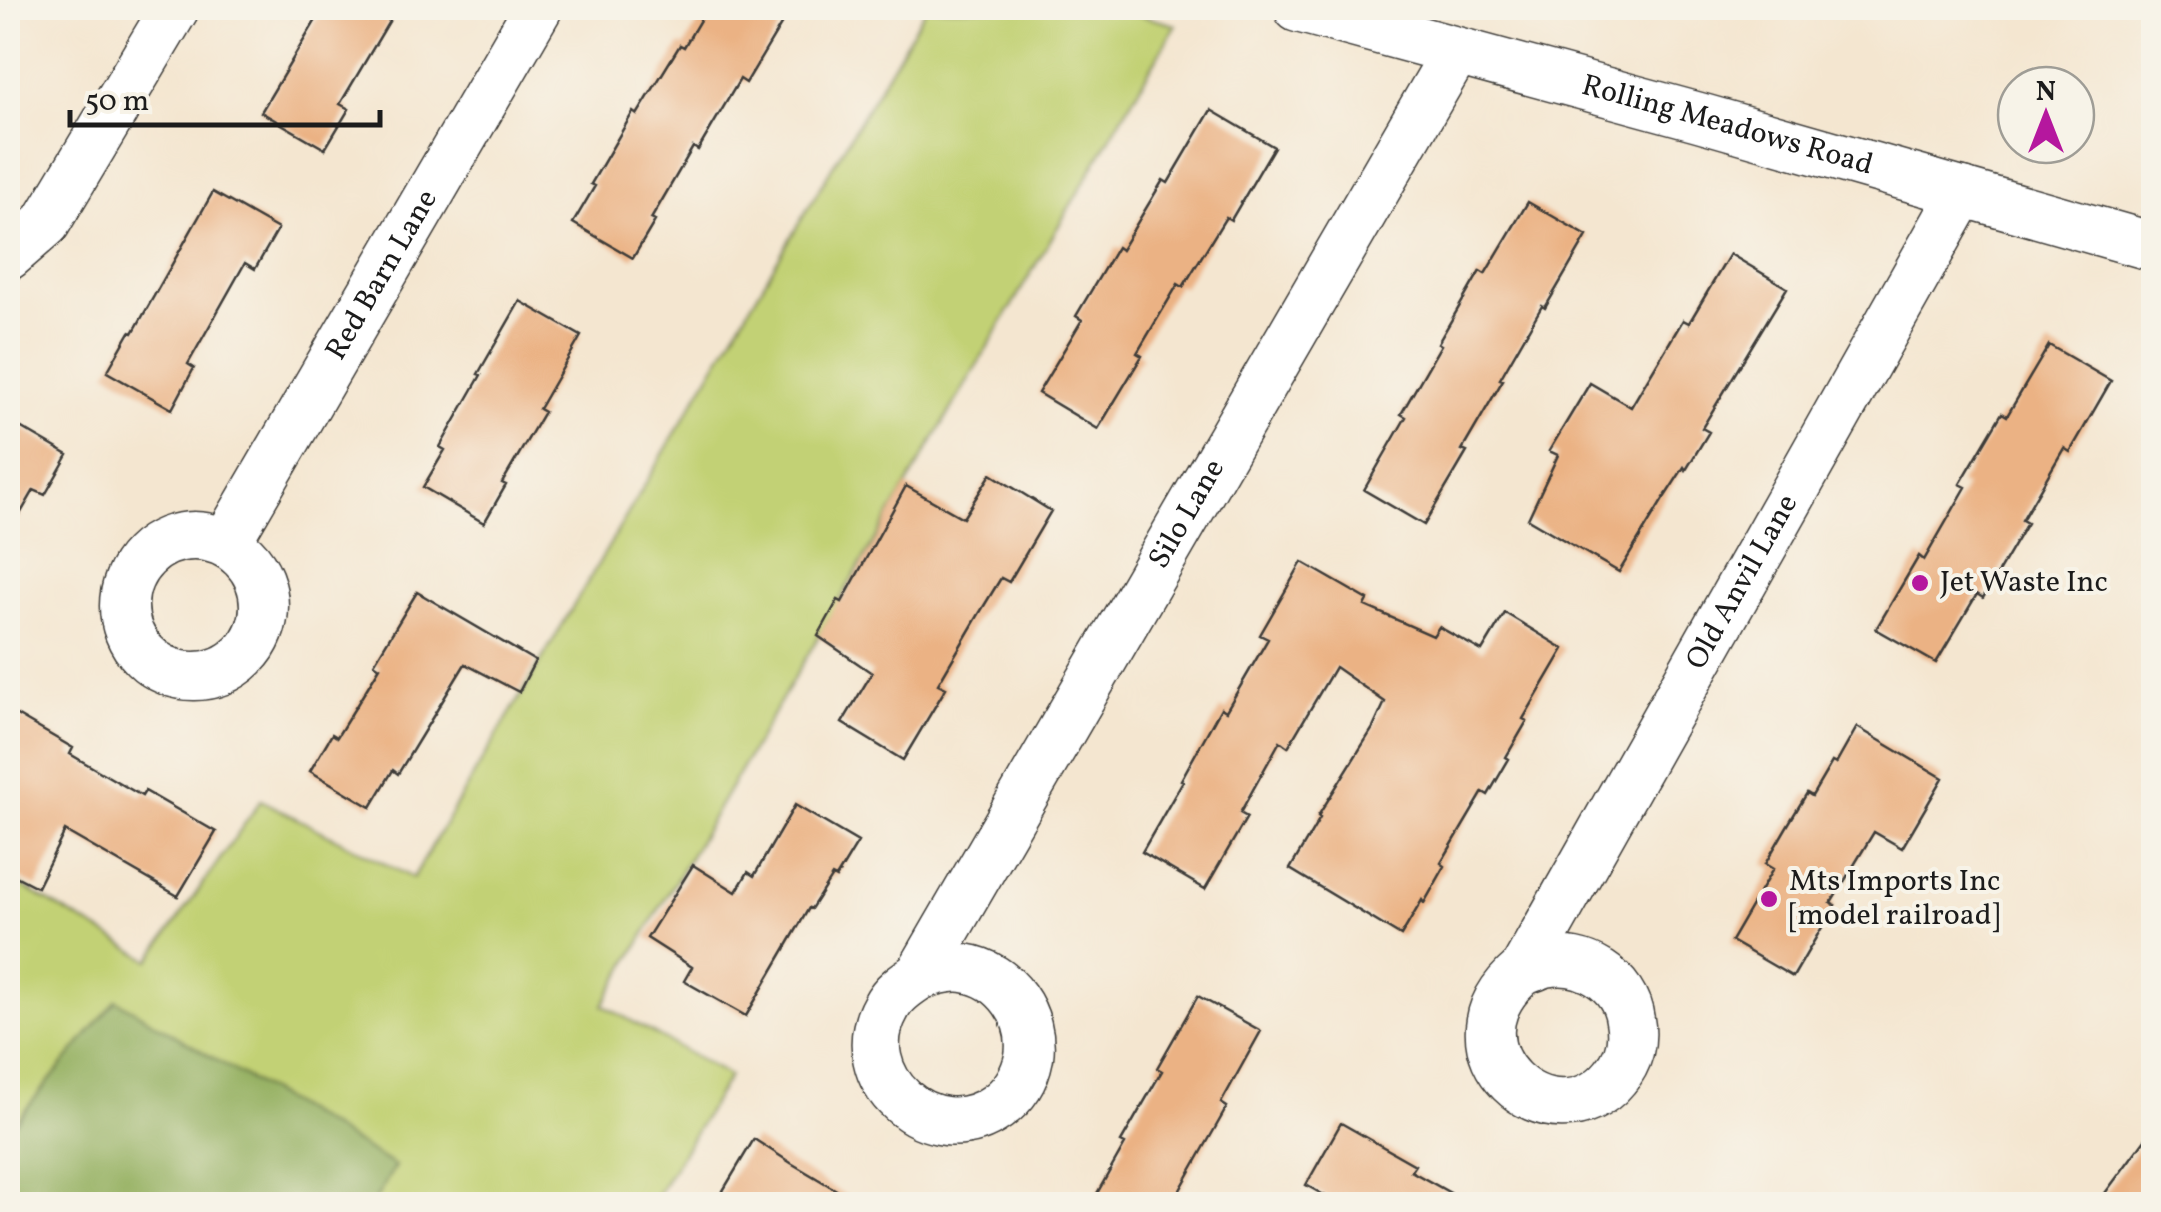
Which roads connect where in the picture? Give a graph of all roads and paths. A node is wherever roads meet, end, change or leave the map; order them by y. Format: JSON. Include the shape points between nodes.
{"nodes":[{"id":1,"x":175,"y":8,"type":"edge"},
{"id":2,"x":538,"y":8,"type":"edge"},
{"id":3,"x":1298,"y":8,"type":"edge"},
{"id":4,"x":1456,"y":52,"type":"junction"},
{"id":5,"x":1963,"y":192,"type":"junction"},
{"id":6,"x":2154,"y":247,"type":"edge"},
{"id":7,"x":8,"y":256,"type":"edge"},
{"id":8,"x":226,"y":543,"type":"dead end"},
{"id":9,"x":1523,"y":972,"type":"dead end"},
{"id":10,"x":919,"y":976,"type":"dead end"}],
"edges":[{"from":1,"to":7,"type":"street","via":[[46,223]]},
{"from":2,"to":8,"type":"street","name":"Red Barn Lane"},
{"from":3,"to":4,"type":"street","name":"Rolling Meadows Road"},
{"from":4,"to":5,"type":"street","name":"Rolling Meadows Road"},
{"from":4,"to":10,"type":"street","name":"Silo Lane"},
{"from":5,"to":6,"type":"street","name":"Rolling Meadows Road"},
{"from":5,"to":9,"type":"street","name":"Old Anvil Lane"}]}
